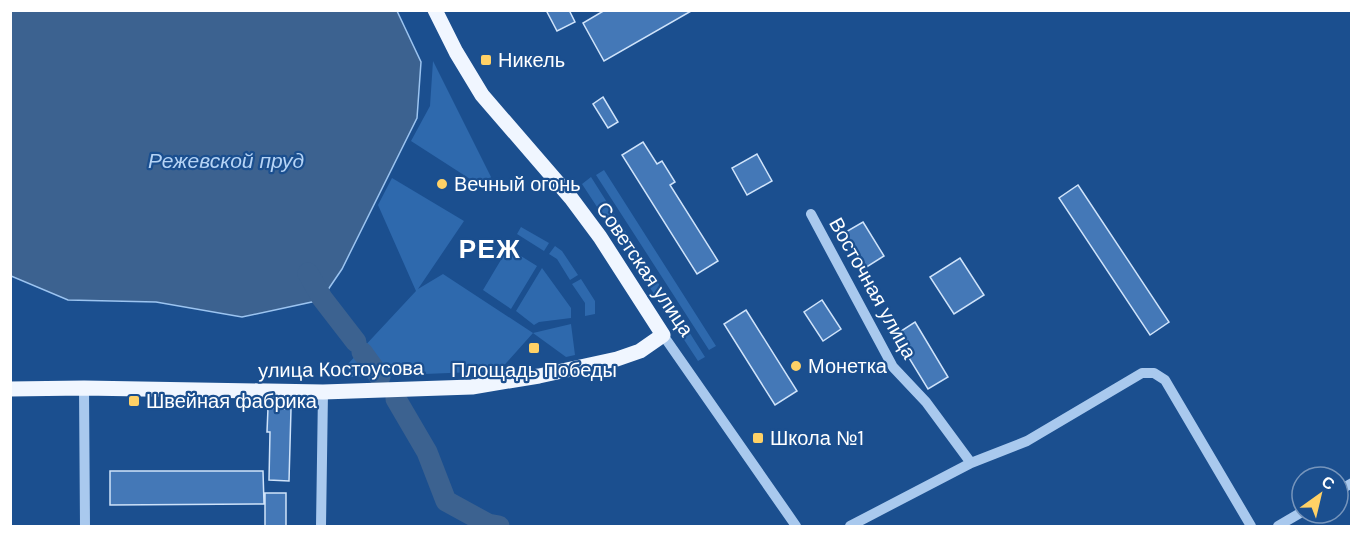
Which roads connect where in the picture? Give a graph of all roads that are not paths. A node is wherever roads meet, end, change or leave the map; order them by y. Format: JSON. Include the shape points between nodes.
{"nodes":[{"id":1,"x":435,"y":10,"type":"edge"},
{"id":2,"x":811,"y":214,"type":"dead end"},
{"id":3,"x":663,"y":334,"type":"junction"},
{"id":4,"x":84,"y":388,"type":"junction"},
{"id":5,"x":10,"y":390,"type":"edge"},
{"id":6,"x":322,"y":392,"type":"junction"},
{"id":7,"x":971,"y":463,"type":"junction"},
{"id":8,"x":85,"y":526,"type":"edge"},
{"id":9,"x":321,"y":526,"type":"edge"},
{"id":10,"x":796,"y":526,"type":"edge"},
{"id":11,"x":850,"y":526,"type":"edge"},
{"id":12,"x":1251,"y":526,"type":"edge"}],
"edges":[{"from":1,"to":3,"type":"main road","name":"Советская улица","via":[[482,95],[571,198]]},
{"from":2,"to":7,"type":"street","name":"Восточная улица","via":[[893,367],[926,402]]},
{"from":3,"to":6,"type":"main road","name":"улица Костоусова","via":[[640,351],[617,359],[539,376],[471,387]]},
{"from":3,"to":10,"type":"street","name":"Советская улица"},
{"from":4,"to":5,"type":"main road","name":"улица Костоусова"},
{"from":4,"to":6,"type":"main road","name":"улица Костоусова"},
{"from":4,"to":8,"type":"street"},
{"from":6,"to":9,"type":"street"},
{"from":7,"to":11,"type":"street"},
{"from":7,"to":12,"type":"street","via":[[1027,441],[1142,373],[1154,373],[1165,380]]}]}
